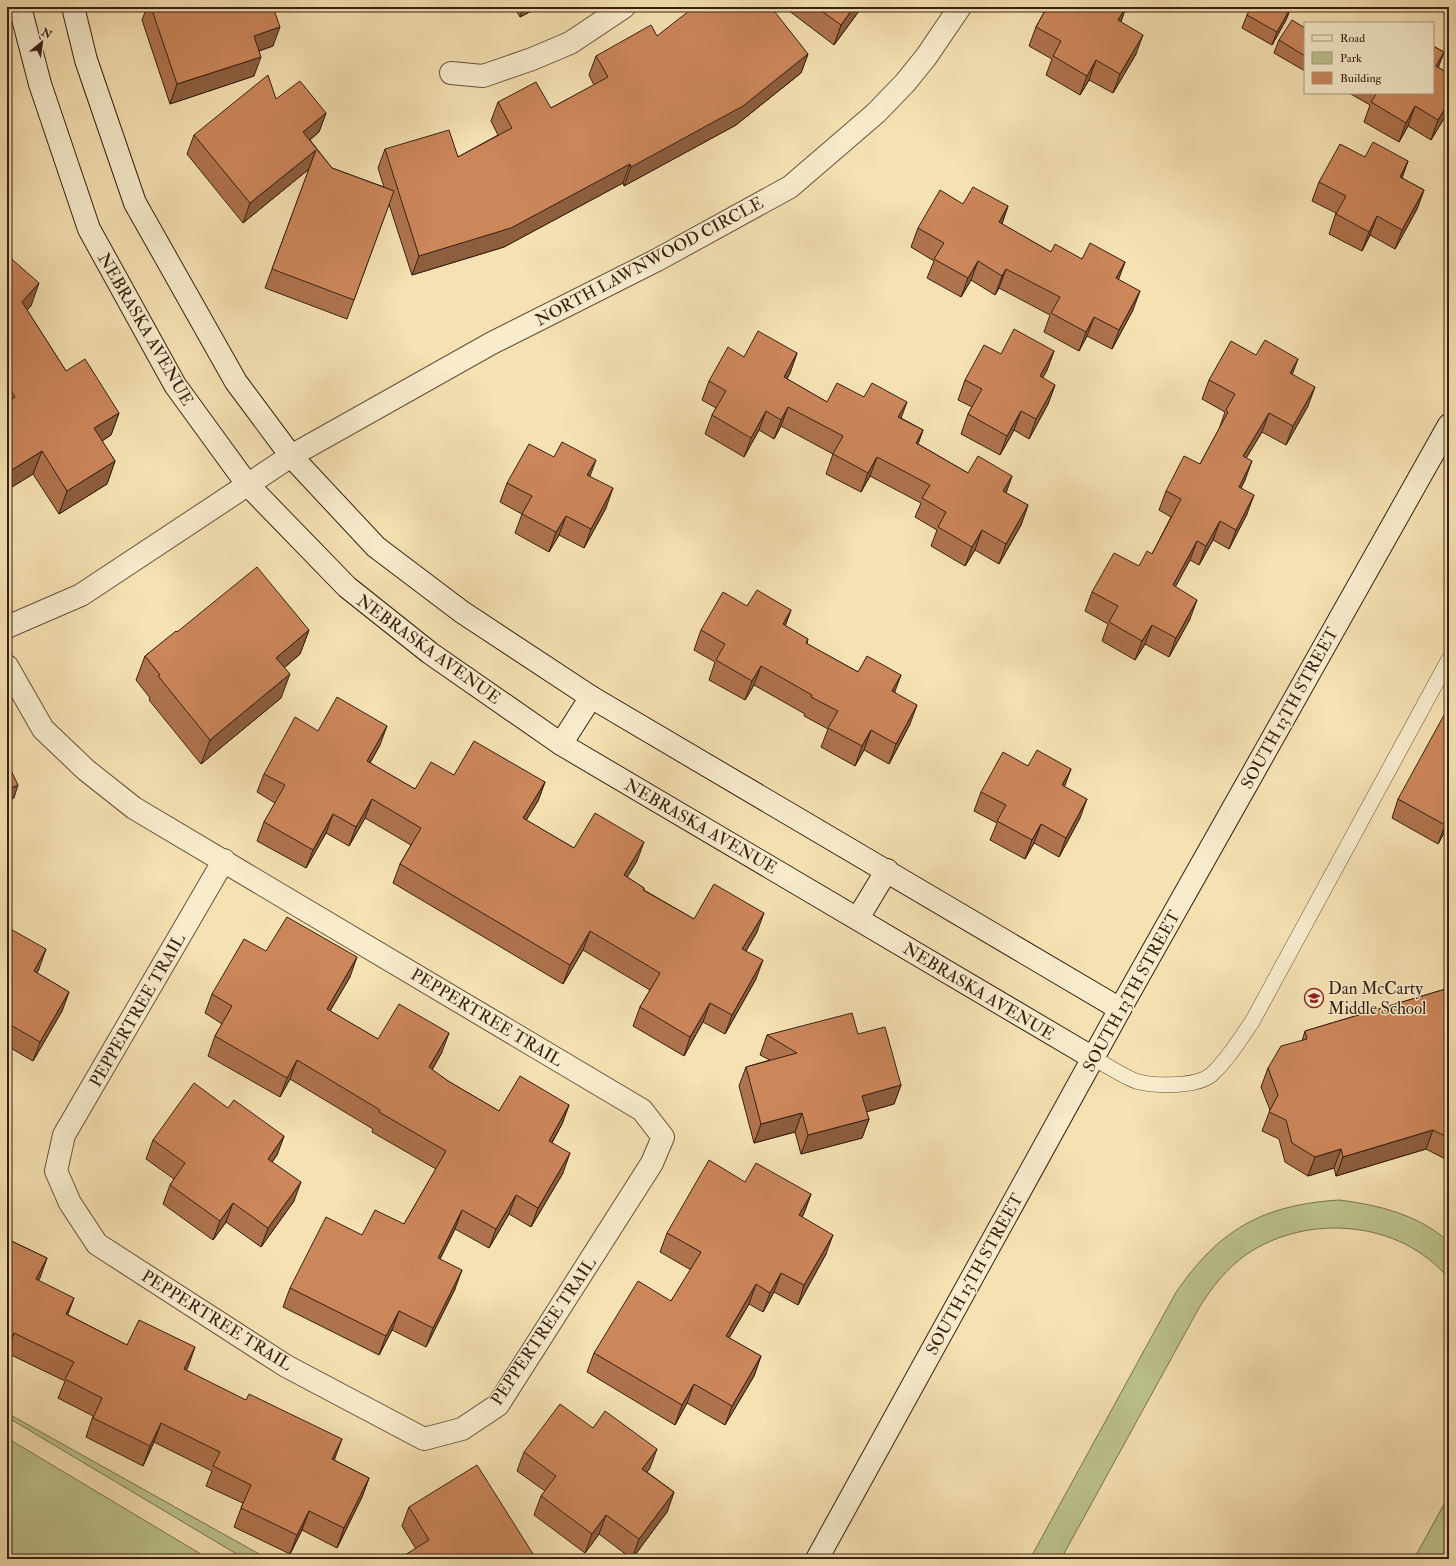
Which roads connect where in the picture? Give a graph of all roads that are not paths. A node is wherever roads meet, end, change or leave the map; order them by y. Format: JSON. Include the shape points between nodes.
{"nodes":[{"id":1,"x":20,"y":7,"type":"edge"},
{"id":2,"x":73,"y":7,"type":"edge"},
{"id":3,"x":624,"y":7,"type":"edge"},
{"id":4,"x":960,"y":7,"type":"edge"},
{"id":5,"x":451,"y":73,"type":"dead end"},
{"id":6,"x":1449,"y":425,"type":"edge"},
{"id":7,"x":291,"y":456,"type":"junction"},
{"id":8,"x":247,"y":484,"type":"junction"},
{"id":9,"x":7,"y":626,"type":"edge"},
{"id":10,"x":1449,"y":659,"type":"edge"},
{"id":11,"x":7,"y":666,"type":"edge"},
{"id":12,"x":591,"y":697,"type":"junction"},
{"id":13,"x":561,"y":744,"type":"junction"},
{"id":14,"x":224,"y":860,"type":"junction"},
{"id":15,"x":886,"y":870,"type":"junction"},
{"id":16,"x":858,"y":918,"type":"junction"},
{"id":17,"x":1120,"y":1009,"type":"junction"},
{"id":18,"x":1093,"y":1058,"type":"junction"},
{"id":19,"x":816,"y":1559,"type":"edge"}],
"edges":[{"from":1,"to":8,"type":"street","name":"NEBRASKA AVENUE","via":[[40,84],[88,229],[175,385]]},
{"from":2,"to":7,"type":"street","via":[[86,60],[135,203],[236,382]]},
{"from":3,"to":5,"type":"street","via":[[570,43],[532,60],[483,76]]},
{"from":4,"to":7,"type":"street","name":"NORTH LAWNWOOD CIRCLE","via":[[905,83],[876,113],[790,186],[657,260],[492,343]]},
{"from":6,"to":17,"type":"street","name":"SOUTH 13TH STREET"},
{"from":7,"to":8,"type":"street","name":"NORTH LAWNWOOD CIRCLE"},
{"from":7,"to":12,"type":"street","via":[[376,547],[462,612]]},
{"from":8,"to":9,"type":"street","name":"NORTH LAWNWOOD CIRCLE","via":[[81,595]]},
{"from":8,"to":13,"type":"street","name":"NEBRASKA AVENUE","via":[[346,587],[430,653]]},
{"from":10,"to":18,"type":"lane","via":[[1252,1022],[1224,1062],[1209,1076],[1170,1086],[1138,1082]]},
{"from":11,"to":14,"type":"street","name":"PEPPERTREE TRAIL","via":[[43,729],[86,770],[134,808]]},
{"from":12,"to":13,"type":"street"},
{"from":12,"to":15,"type":"street"},
{"from":13,"to":16,"type":"street","name":"NEBRASKA AVENUE"},
{"from":14,"to":14,"type":"street","name":"PEPPERTREE TRAIL","via":[[642,1110],[663,1137],[652,1163],[498,1406],[462,1429],[424,1439],[286,1366],[97,1244],[70,1203],[56,1171],[64,1135]]},
{"from":15,"to":16,"type":"street"},
{"from":15,"to":17,"type":"street"},
{"from":16,"to":18,"type":"street","name":"NEBRASKA AVENUE"},
{"from":17,"to":18,"type":"street","name":"SOUTH 13TH STREET"},
{"from":18,"to":19,"type":"street","name":"SOUTH 13TH STREET"}]}
